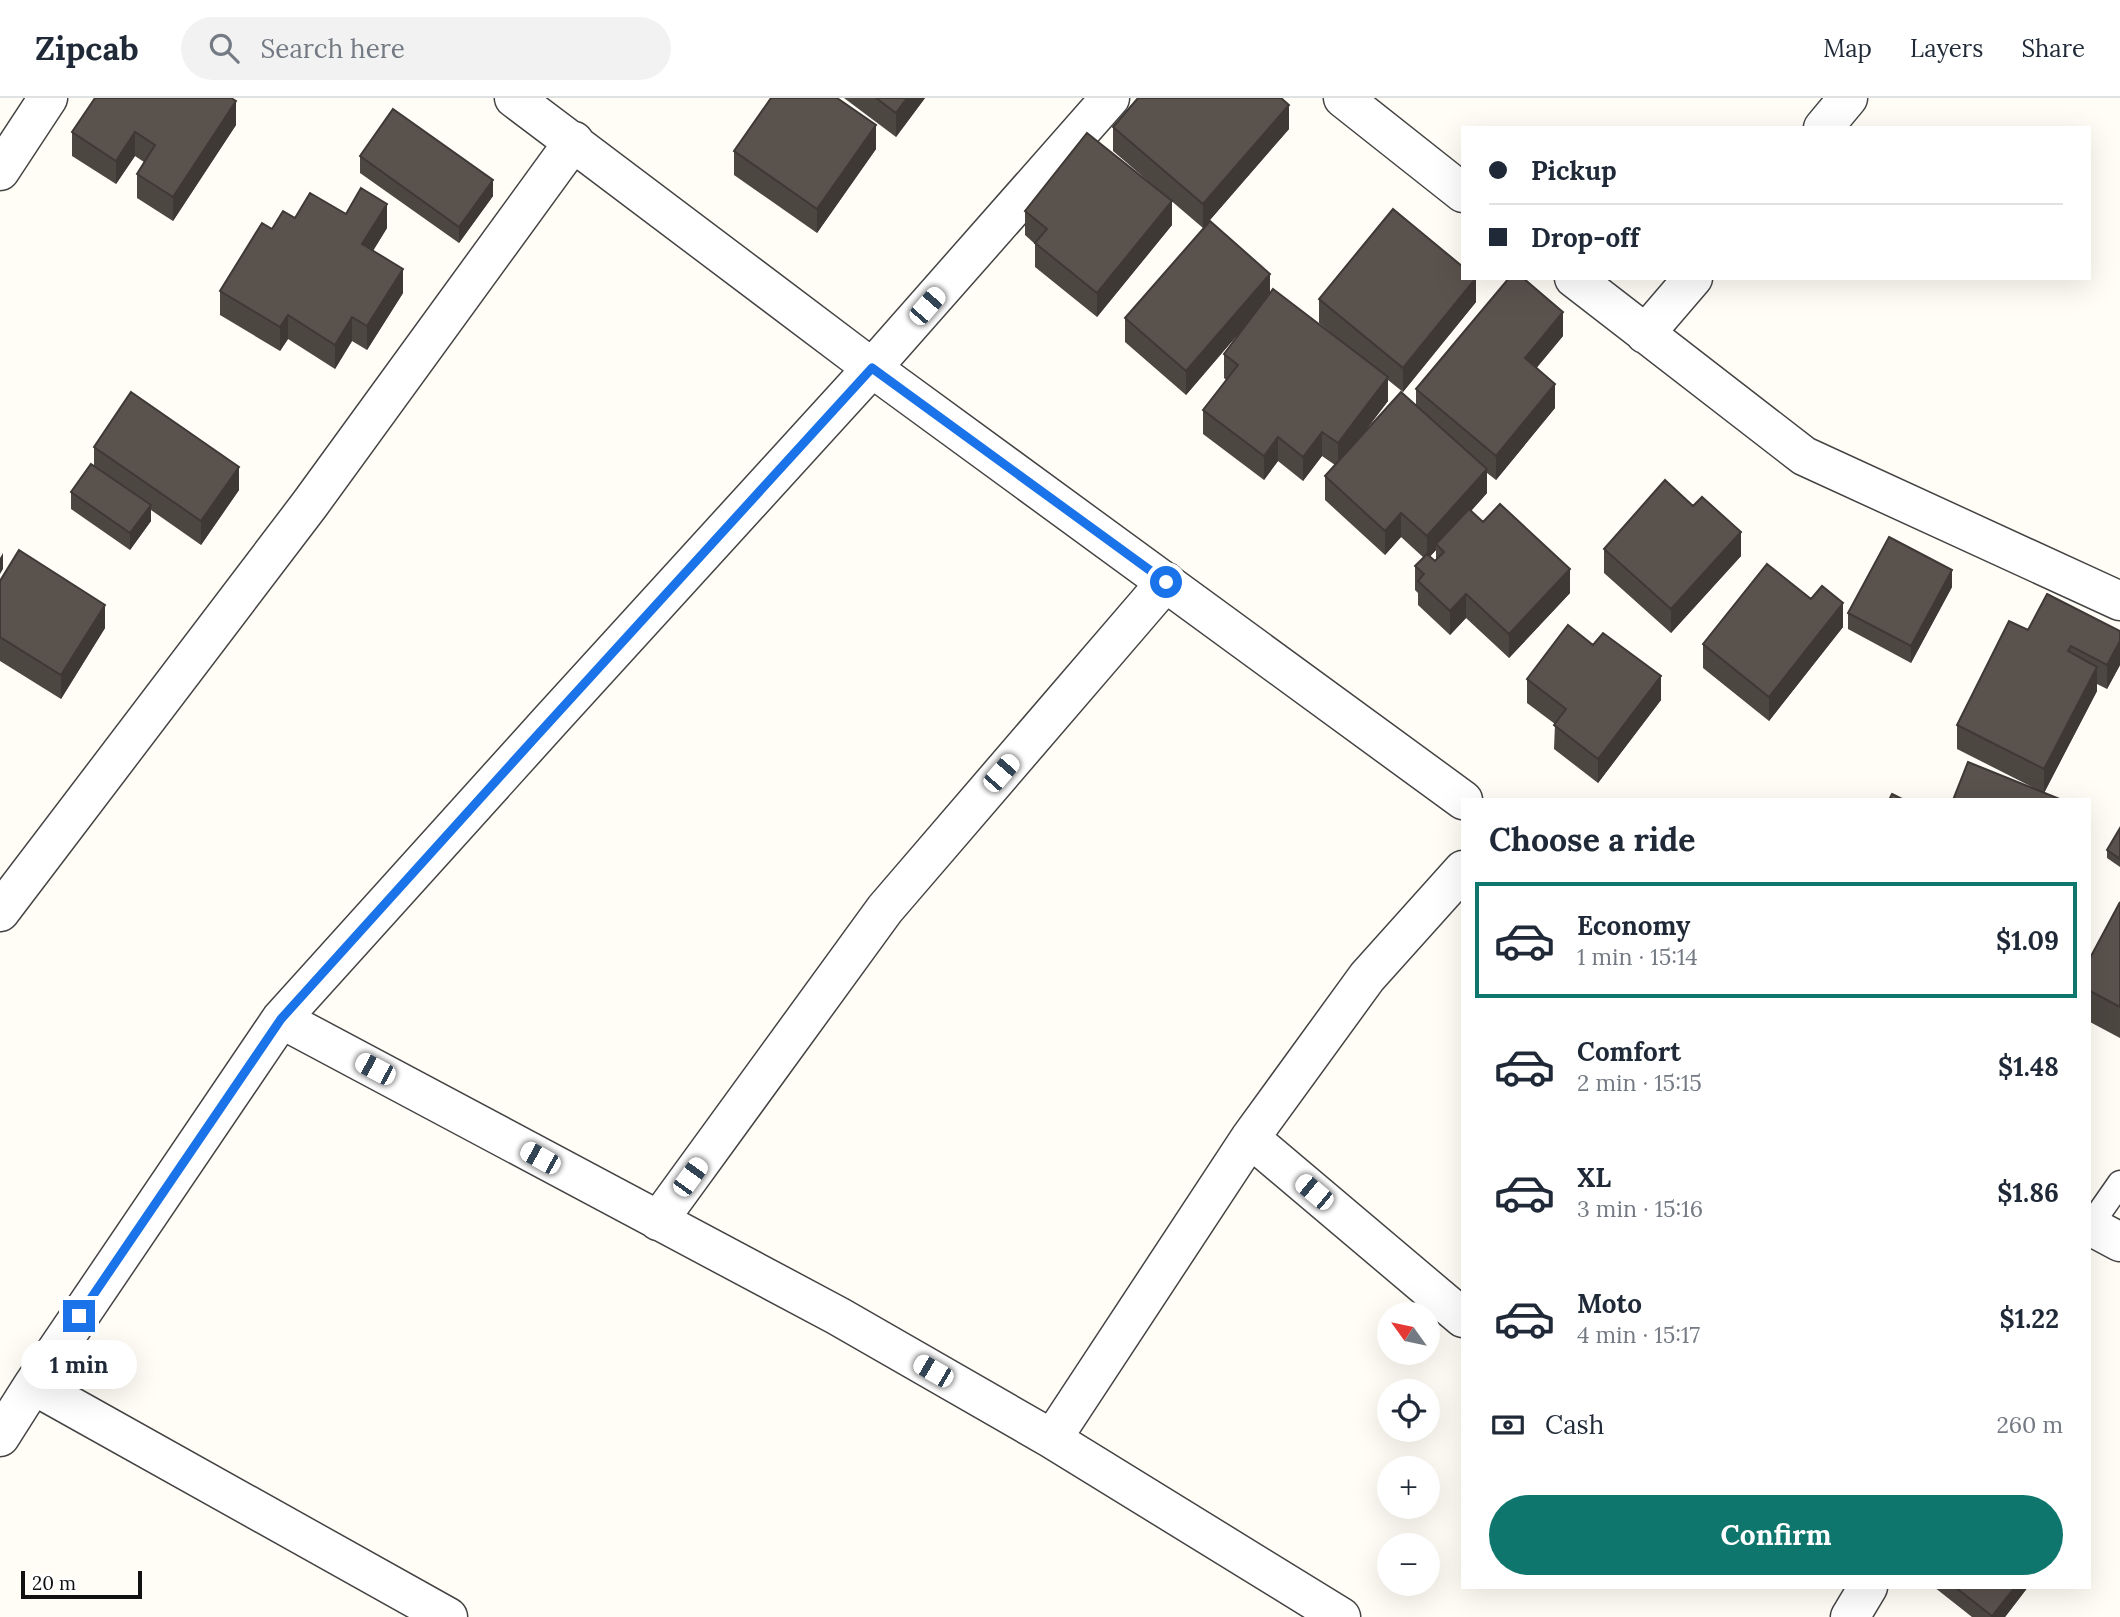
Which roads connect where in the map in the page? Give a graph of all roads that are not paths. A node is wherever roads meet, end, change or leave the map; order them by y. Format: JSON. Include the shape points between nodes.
{"nodes":[{"id":1,"x":48,"y":98,"type":"edge"},
{"id":2,"x":514,"y":98,"type":"edge"},
{"id":3,"x":1110,"y":98,"type":"edge"},
{"id":4,"x":1343,"y":98,"type":"edge"},
{"id":5,"x":1848,"y":98,"type":"edge"},
{"id":6,"x":1825,"y":126,"type":"edge"},
{"id":7,"x":573,"y":141,"type":"junction"},
{"id":8,"x":0,"y":171,"type":"edge"},
{"id":9,"x":1461,"y":190,"type":"edge"},
{"id":10,"x":1577,"y":280,"type":"edge"},
{"id":11,"x":1691,"y":280,"type":"edge"},
{"id":12,"x":1645,"y":334,"type":"junction"},
{"id":13,"x":872,"y":368,"type":"junction"},
{"id":14,"x":1166,"y":582,"type":"junction"},
{"id":15,"x":2120,"y":601,"type":"edge"},
{"id":16,"x":1461,"y":799,"type":"edge"},
{"id":17,"x":1461,"y":872,"type":"edge"},
{"id":18,"x":5,"y":896,"type":"edge"},
{"id":19,"x":281,"y":1019,"type":"junction"},
{"id":20,"x":1250,"y":1138,"type":"junction"},
{"id":21,"x":2120,"y":1183,"type":"edge"},
{"id":22,"x":658,"y":1221,"type":"junction"},
{"id":23,"x":2091,"y":1225,"type":"edge"},
{"id":24,"x":2091,"y":1227,"type":"edge"},
{"id":25,"x":2120,"y":1242,"type":"edge"},
{"id":26,"x":1461,"y":1316,"type":"edge"},
{"id":27,"x":33,"y":1385,"type":"junction"},
{"id":28,"x":0,"y":1437,"type":"edge"},
{"id":29,"x":1052,"y":1438,"type":"junction"},
{"id":30,"x":1867,"y":1589,"type":"edge"},
{"id":31,"x":448,"y":1617,"type":"edge"},
{"id":32,"x":1341,"y":1617,"type":"edge"},
{"id":33,"x":1850,"y":1617,"type":"edge"}],
"edges":[{"from":1,"to":8,"type":"street"},
{"from":2,"to":7,"type":"street"},
{"from":3,"to":13,"type":"street"},
{"from":4,"to":9,"type":"street"},
{"from":5,"to":6,"type":"street"},
{"from":7,"to":13,"type":"street"},
{"from":7,"to":18,"type":"street","via":[[310,504]]},
{"from":10,"to":12,"type":"street"},
{"from":11,"to":12,"type":"street"},
{"from":12,"to":15,"type":"street","via":[[1804,456]]},
{"from":13,"to":14,"type":"street"},
{"from":13,"to":19,"type":"street"},
{"from":14,"to":16,"type":"street"},
{"from":14,"to":22,"type":"street","via":[[885,909]]},
{"from":17,"to":20,"type":"street","via":[[1367,977]]},
{"from":19,"to":22,"type":"street"},
{"from":19,"to":27,"type":"street"},
{"from":20,"to":26,"type":"street"},
{"from":20,"to":29,"type":"street"},
{"from":21,"to":23,"type":"lane"},
{"from":22,"to":29,"type":"street","via":[[838,1316]]},
{"from":24,"to":25,"type":"street"},
{"from":27,"to":28,"type":"street"},
{"from":27,"to":31,"type":"street"},
{"from":29,"to":32,"type":"street"},
{"from":30,"to":33,"type":"street"}]}
